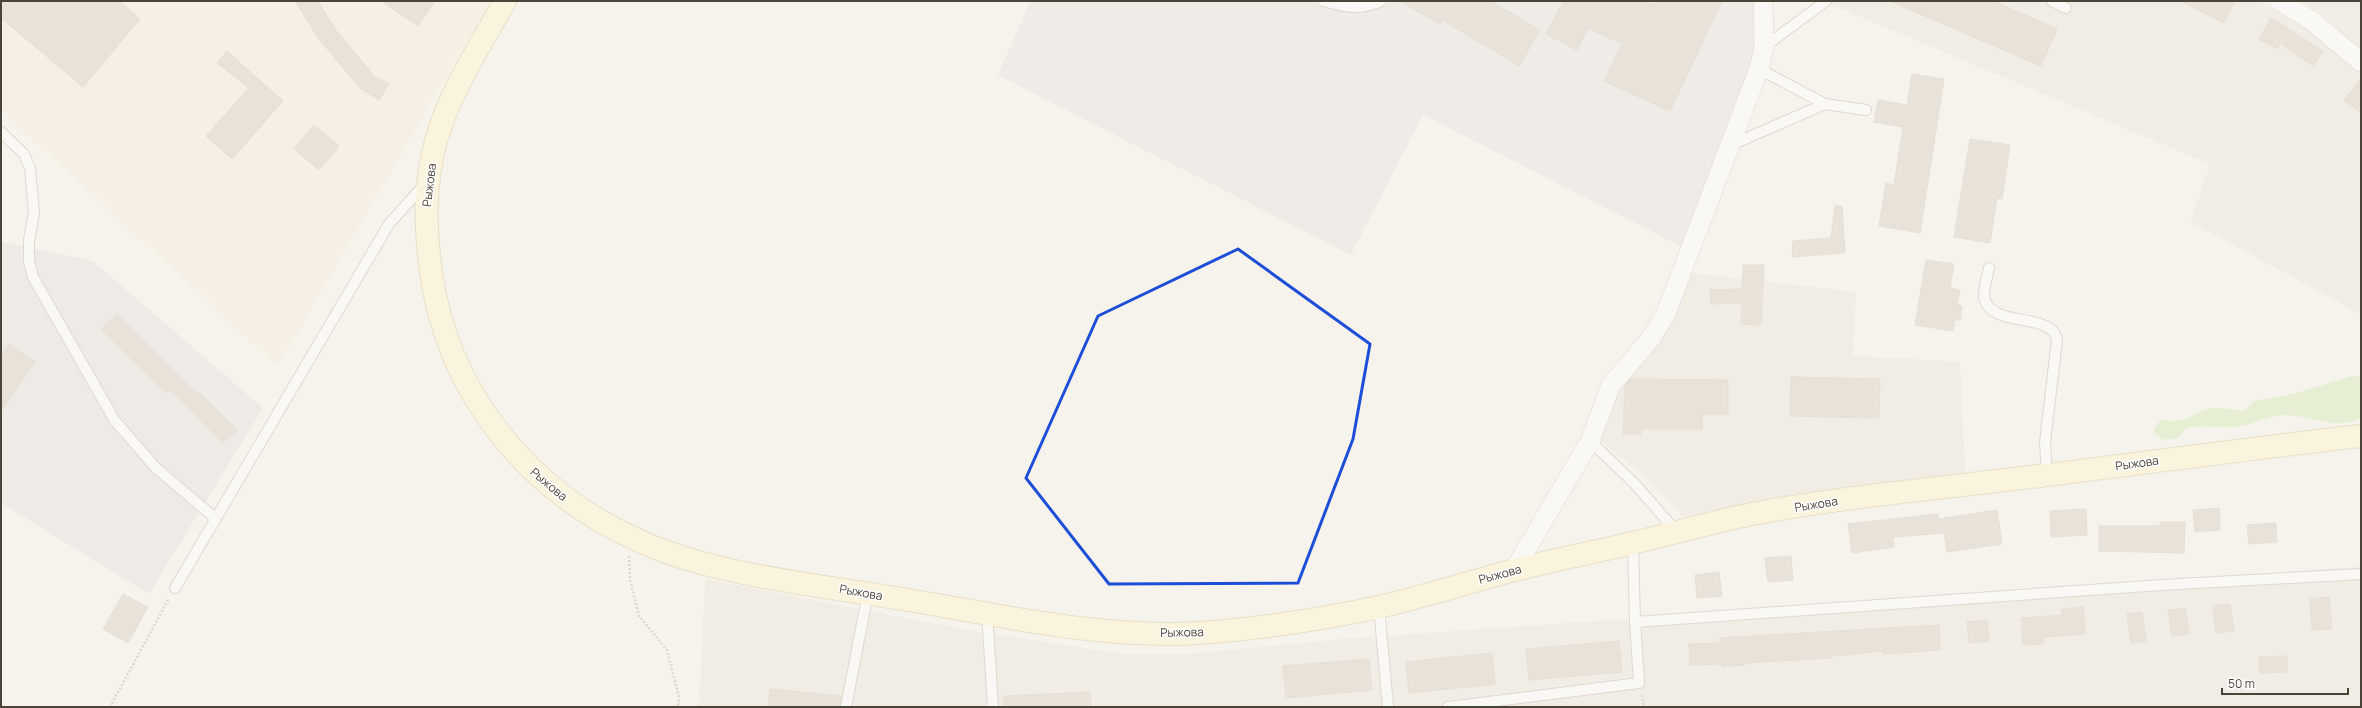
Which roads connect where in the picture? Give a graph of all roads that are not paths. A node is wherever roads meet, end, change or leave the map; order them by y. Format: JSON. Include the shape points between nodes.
{"nodes":[{"id":1,"x":505,"y":1,"type":"edge"},
{"id":2,"x":1323,"y":1,"type":"edge"},
{"id":3,"x":1381,"y":1,"type":"edge"},
{"id":4,"x":1763,"y":1,"type":"edge"},
{"id":5,"x":1826,"y":1,"type":"edge"},
{"id":6,"x":2052,"y":1,"type":"edge"},
{"id":7,"x":2280,"y":1,"type":"edge"},
{"id":8,"x":2066,"y":8,"type":"dead end"},
{"id":9,"x":1764,"y":47,"type":"junction"},
{"id":10,"x":2361,"y":62,"type":"edge"},
{"id":11,"x":1759,"y":69,"type":"junction"},
{"id":12,"x":1825,"y":104,"type":"junction"},
{"id":13,"x":1866,"y":110,"type":"dead end"},
{"id":14,"x":1,"y":132,"type":"edge"},
{"id":15,"x":1731,"y":145,"type":"junction"},
{"id":16,"x":427,"y":182,"type":"junction"},
{"id":17,"x":1989,"y":268,"type":"dead end"},
{"id":18,"x":2361,"y":436,"type":"edge"},
{"id":19,"x":1590,"y":441,"type":"junction"},
{"id":20,"x":2048,"y":475,"type":"junction"},
{"id":21,"x":215,"y":518,"type":"junction"},
{"id":22,"x":1676,"y":531,"type":"junction"},
{"id":23,"x":1632,"y":543,"type":"junction"},
{"id":24,"x":1514,"y":570,"type":"junction"},
{"id":25,"x":2361,"y":574,"type":"edge"},
{"id":26,"x":175,"y":588,"type":"road end"},
{"id":27,"x":868,"y":593,"type":"junction"},
{"id":28,"x":1379,"y":607,"type":"junction"},
{"id":29,"x":987,"y":613,"type":"junction"},
{"id":30,"x":1635,"y":622,"type":"junction"},
{"id":31,"x":846,"y":707,"type":"edge"},
{"id":32,"x":993,"y":707,"type":"edge"},
{"id":33,"x":1388,"y":707,"type":"edge"},
{"id":34,"x":1448,"y":707,"type":"edge"}],
"edges":[{"from":1,"to":16,"type":"street","name":"Рыжова","via":[[456,88],[438,136]]},
{"from":2,"to":3,"type":"lane","via":[[1348,8],[1368,7]]},
{"from":4,"to":9,"type":"street"},
{"from":5,"to":9,"type":"lane"},
{"from":6,"to":8,"type":"lane"},
{"from":7,"to":10,"type":"street","via":[[2312,21]]},
{"from":9,"to":11,"type":"street"},
{"from":11,"to":12,"type":"lane"},
{"from":11,"to":15,"type":"street"},
{"from":12,"to":13,"type":"lane"},
{"from":12,"to":15,"type":"lane"},
{"from":14,"to":21,"type":"lane","via":[[24,154],[30,168],[34,213],[29,240],[29,261],[33,277],[115,421],[156,468]]},
{"from":15,"to":19,"type":"street","via":[[1666,313],[1652,337],[1611,385]]},
{"from":16,"to":21,"type":"lane","via":[[389,224]]},
{"from":16,"to":27,"type":"street","name":"Рыжова","via":[[426,216],[434,290],[442,328],[455,360],[497,432],[534,472],[582,510],[629,536],[680,556],[734,570]]},
{"from":17,"to":20,"type":"lane","via":[[1984,296],[1990,308],[2001,315],[2044,326],[2053,331],[2057,340],[2045,442]]},
{"from":18,"to":20,"type":"street","name":"Рыжова"},
{"from":19,"to":22,"type":"lane","via":[[1634,483]]},
{"from":19,"to":24,"type":"street"},
{"from":20,"to":22,"type":"street","name":"Рыжова","via":[[1846,500],[1754,514]]},
{"from":21,"to":26,"type":"lane"},
{"from":22,"to":23,"type":"street","name":"Рыжова"},
{"from":23,"to":24,"type":"street","name":"Рыжова"},
{"from":23,"to":30,"type":"lane"},
{"from":24,"to":28,"type":"street","name":"Рыжова"},
{"from":25,"to":30,"type":"lane","via":[[2161,585]]},
{"from":27,"to":29,"type":"street","name":"Рыжова"},
{"from":27,"to":31,"type":"lane"},
{"from":28,"to":29,"type":"street","name":"Рыжова","via":[[1262,626],[1197,633],[1126,632],[1061,626]]},
{"from":28,"to":33,"type":"lane"},
{"from":29,"to":32,"type":"lane"},
{"from":30,"to":34,"type":"lane","via":[[1639,683]]}]}
